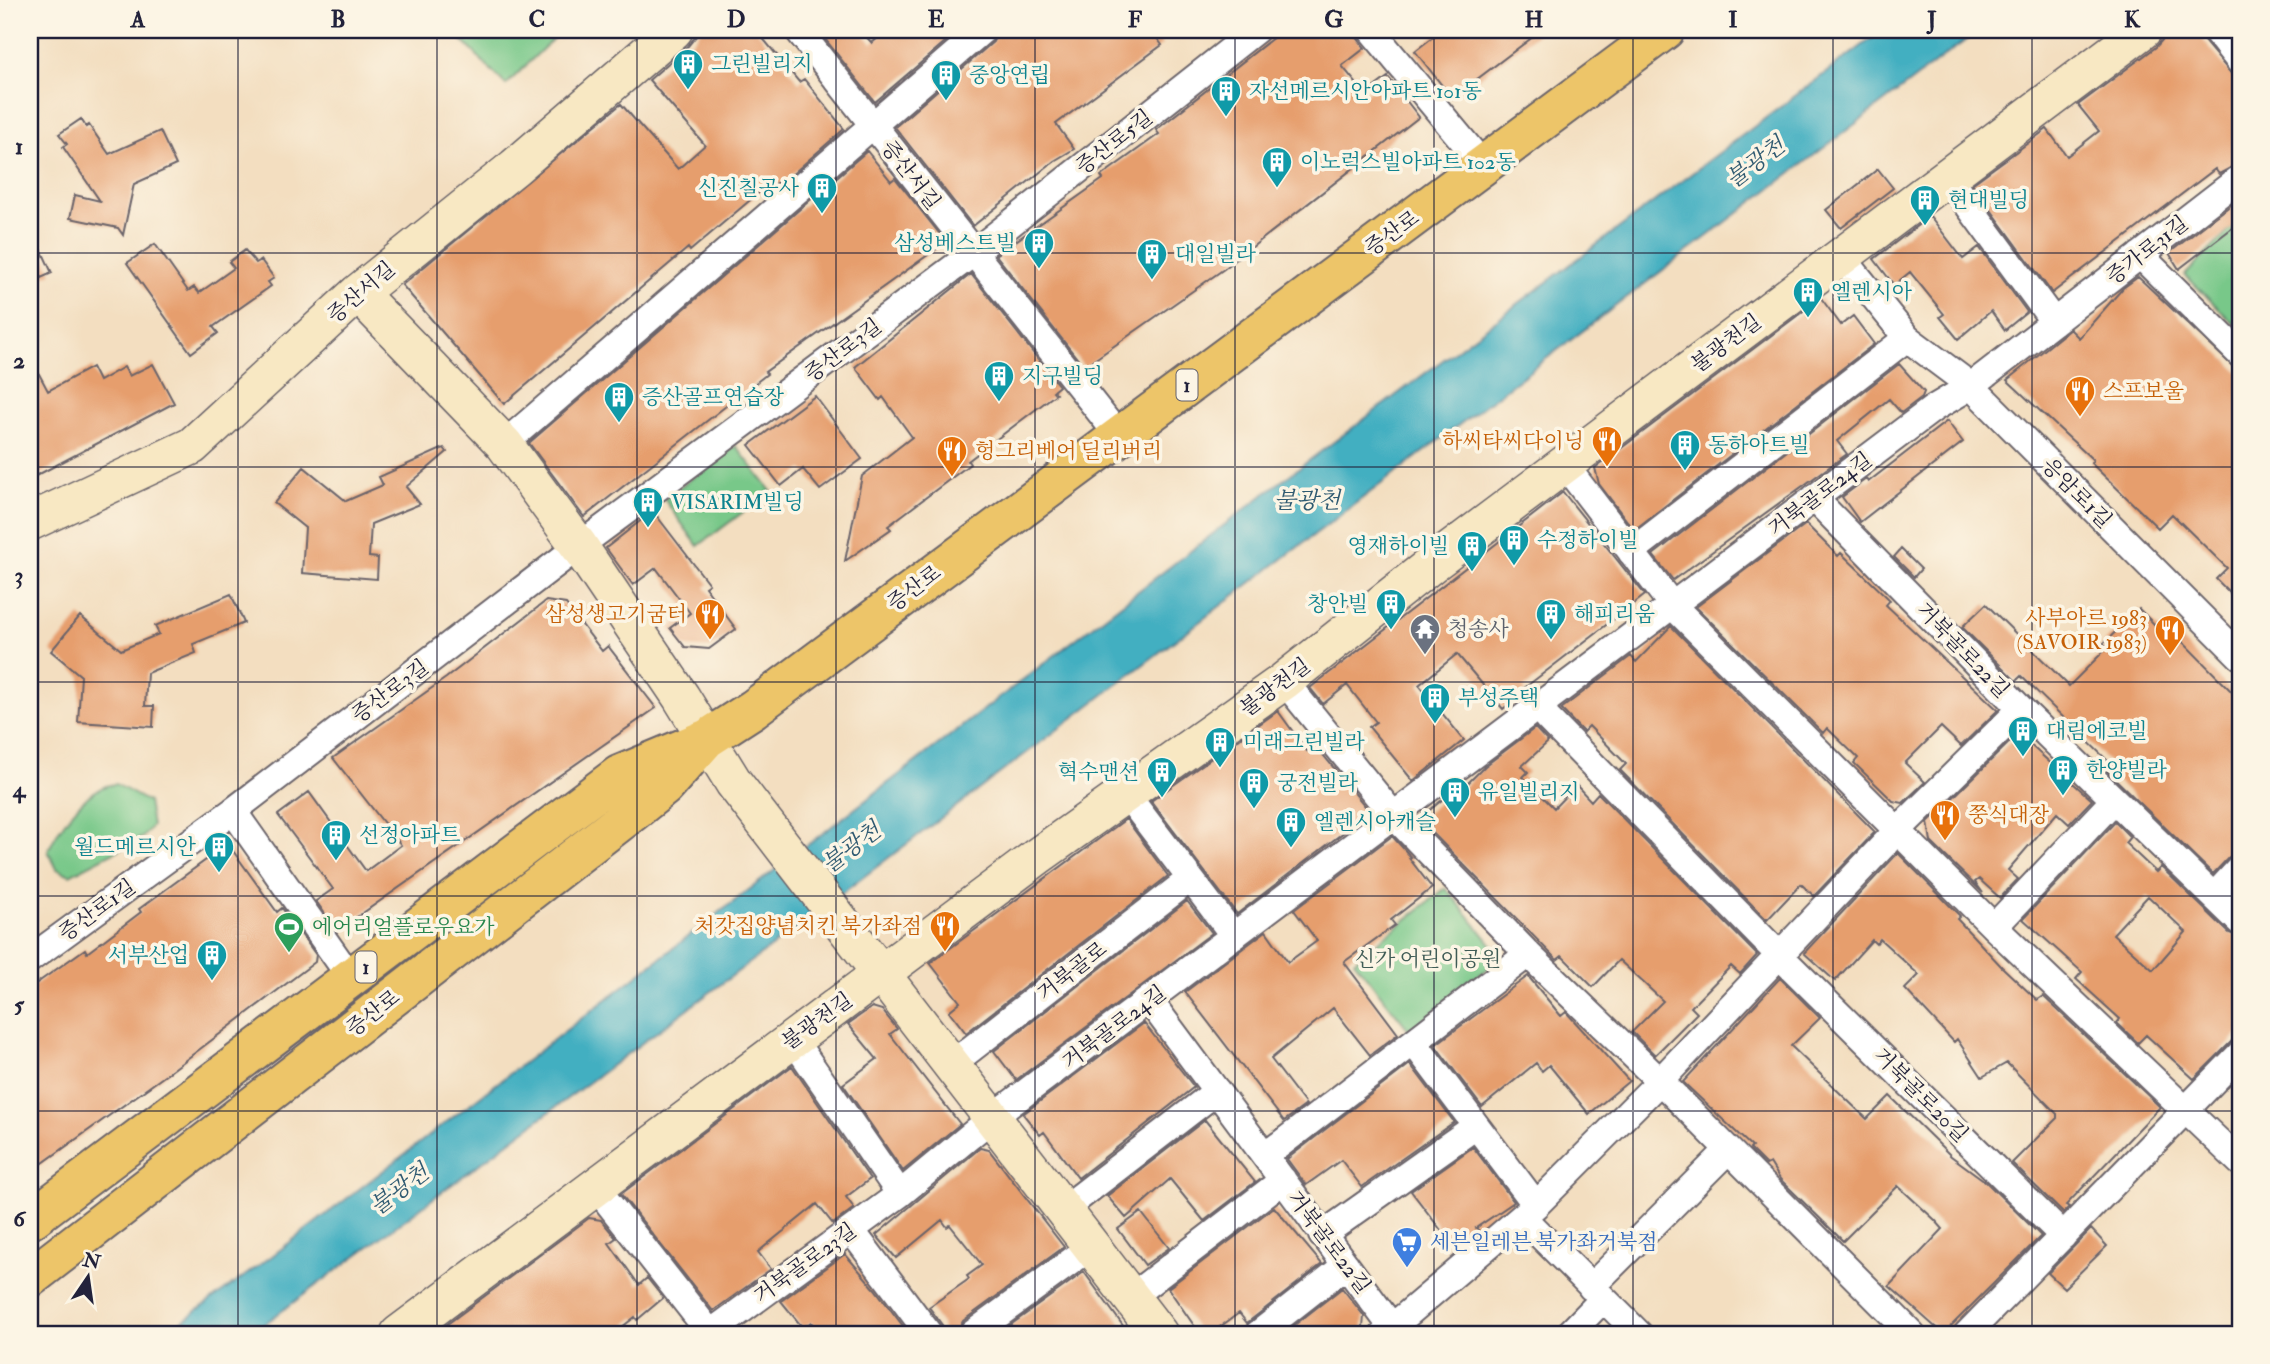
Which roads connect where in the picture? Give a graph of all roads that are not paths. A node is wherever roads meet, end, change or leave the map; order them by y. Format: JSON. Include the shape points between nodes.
{"nodes":[{"id":1,"x":674,"y":30,"type":"edge"},
{"id":2,"x":798,"y":30,"type":"edge"},
{"id":3,"x":983,"y":30,"type":"edge"},
{"id":4,"x":1255,"y":30,"type":"edge"},
{"id":5,"x":1370,"y":30,"type":"edge"},
{"id":6,"x":1665,"y":30,"type":"edge"},
{"id":7,"x":2143,"y":30,"type":"edge"},
{"id":8,"x":2215,"y":30,"type":"edge"},
{"id":9,"x":2240,"y":62,"type":"edge"},
{"id":10,"x":872,"y":124,"type":"junction"},
{"id":11,"x":1483,"y":166,"type":"junction"},
{"id":12,"x":1948,"y":178,"type":"junction"},
{"id":13,"x":2240,"y":178,"type":"edge"},
{"id":14,"x":972,"y":254,"type":"junction"},
{"id":15,"x":2140,"y":255,"type":"junction"},
{"id":16,"x":1842,"y":257,"type":"junction"},
{"id":17,"x":358,"y":293,"type":"junction"},
{"id":18,"x":2054,"y":322,"type":"junction"},
{"id":19,"x":1907,"y":338,"type":"junction"},
{"id":20,"x":2240,"y":354,"type":"edge"},
{"id":21,"x":1971,"y":386,"type":"junction"},
{"id":22,"x":1118,"y":435,"type":"junction"},
{"id":23,"x":505,"y":444,"type":"junction"},
{"id":24,"x":1564,"y":464,"type":"junction"},
{"id":25,"x":1814,"y":498,"type":"junction"},
{"id":26,"x":30,"y":522,"type":"edge"},
{"id":27,"x":579,"y":546,"type":"junction"},
{"id":28,"x":1631,"y":552,"type":"junction"},
{"id":29,"x":1672,"y":605,"type":"junction"},
{"id":30,"x":2240,"y":656,"type":"edge"},
{"id":31,"x":1284,"y":681,"type":"junction"},
{"id":32,"x":1542,"y":704,"type":"junction"},
{"id":33,"x":2021,"y":709,"type":"junction"},
{"id":34,"x":708,"y":738,"type":"junction"},
{"id":35,"x":1126,"y":794,"type":"junction"},
{"id":36,"x":2114,"y":800,"type":"junction"},
{"id":37,"x":233,"y":811,"type":"junction"},
{"id":38,"x":1394,"y":816,"type":"junction"},
{"id":39,"x":1898,"y":830,"type":"junction"},
{"id":40,"x":2240,"y":868,"type":"edge"},
{"id":41,"x":1190,"y":879,"type":"junction"},
{"id":42,"x":2214,"y":896,"type":"junction"},
{"id":43,"x":2240,"y":922,"type":"edge"},
{"id":44,"x":1994,"y":927,"type":"junction"},
{"id":45,"x":1234,"y":936,"type":"junction"},
{"id":46,"x":1528,"y":954,"type":"junction"},
{"id":47,"x":1779,"y":955,"type":"junction"},
{"id":48,"x":30,"y":959,"type":"edge"},
{"id":49,"x":873,"y":960,"type":"junction"},
{"id":50,"x":351,"y":978,"type":"junction"},
{"id":51,"x":1149,"y":1000,"type":"junction"},
{"id":52,"x":792,"y":1038,"type":"junction"},
{"id":53,"x":1414,"y":1043,"type":"junction"},
{"id":54,"x":2240,"y":1054,"type":"edge"},
{"id":55,"x":953,"y":1063,"type":"junction"},
{"id":56,"x":1660,"y":1081,"type":"junction"},
{"id":57,"x":1217,"y":1091,"type":"junction"},
{"id":58,"x":2186,"y":1110,"type":"junction"},
{"id":59,"x":993,"y":1117,"type":"junction"},
{"id":60,"x":1476,"y":1126,"type":"junction"},
{"id":61,"x":1728,"y":1150,"type":"junction"},
{"id":62,"x":1265,"y":1156,"type":"junction"},
{"id":63,"x":2240,"y":1162,"type":"edge"},
{"id":64,"x":1283,"y":1180,"type":"junction"},
{"id":65,"x":596,"y":1186,"type":"junction"},
{"id":66,"x":901,"y":1194,"type":"junction"},
{"id":67,"x":1064,"y":1209,"type":"junction"},
{"id":68,"x":1529,"y":1211,"type":"junction"},
{"id":69,"x":31,"y":1215,"type":"edge"},
{"id":70,"x":851,"y":1230,"type":"junction"},
{"id":71,"x":1322,"y":1235,"type":"junction"},
{"id":72,"x":2063,"y":1236,"type":"junction"},
{"id":73,"x":1092,"y":1246,"type":"junction"},
{"id":74,"x":63,"y":1252,"type":"junction"},
{"id":75,"x":1346,"y":1265,"type":"junction"},
{"id":76,"x":30,"y":1278,"type":"edge"},
{"id":77,"x":1597,"y":1293,"type":"junction"},
{"id":78,"x":30,"y":1296,"type":"edge"},
{"id":79,"x":1131,"y":1297,"type":"junction"},
{"id":80,"x":1391,"y":1332,"type":"edge"},
{"id":81,"x":399,"y":1334,"type":"edge"},
{"id":82,"x":710,"y":1334,"type":"edge"},
{"id":83,"x":929,"y":1334,"type":"edge"},
{"id":84,"x":972,"y":1334,"type":"edge"},
{"id":85,"x":1160,"y":1334,"type":"edge"},
{"id":86,"x":1258,"y":1334,"type":"edge"},
{"id":87,"x":1569,"y":1334,"type":"edge"},
{"id":88,"x":1639,"y":1334,"type":"edge"},
{"id":89,"x":1912,"y":1334,"type":"edge"},
{"id":90,"x":1966,"y":1334,"type":"edge"}],
"edges":[{"from":1,"to":17,"type":"street","name":"증산서길","via":[[515,167]]},
{"from":2,"to":10,"type":"street","name":"증산서길"},
{"from":3,"to":10,"type":"street"},
{"from":4,"to":14,"type":"street","name":"증산로5길"},
{"from":5,"to":11,"type":"street"},
{"from":6,"to":11,"type":"main road","name":"증산로","number":"1"},
{"from":7,"to":12,"type":"street","name":"불광천길"},
{"from":8,"to":9,"type":"street"},
{"from":10,"to":14,"type":"street","name":"증산서길"},
{"from":10,"to":23,"type":"street"},
{"from":11,"to":22,"type":"main road","name":"증산로","number":"1"},
{"from":12,"to":16,"type":"street","name":"불광천길"},
{"from":12,"to":18,"type":"street"},
{"from":13,"to":15,"type":"street","name":"증가로31길"},
{"from":14,"to":22,"type":"street"},
{"from":14,"to":27,"type":"street","name":"증산로3길"},
{"from":15,"to":18,"type":"street","name":"증가로31길"},
{"from":15,"to":20,"type":"street"},
{"from":16,"to":19,"type":"street","name":"응암로1길"},
{"from":16,"to":24,"type":"street","name":"불광천길"},
{"from":17,"to":23,"type":"street"},
{"from":17,"to":26,"type":"street","name":"증산서길","via":[[192,446]]},
{"from":18,"to":21,"type":"street","name":"증가로31길"},
{"from":19,"to":21,"type":"street","name":"응암로1길"},
{"from":19,"to":28,"type":"street"},
{"from":21,"to":25,"type":"street","name":"거북골로24길","via":[[1934,408]]},
{"from":21,"to":30,"type":"street","name":"응암로1길"},
{"from":22,"to":34,"type":"main road","name":"증산로","number":"1"},
{"from":23,"to":27,"type":"street"},
{"from":24,"to":28,"type":"street"},
{"from":24,"to":31,"type":"street","name":"불광천길"},
{"from":25,"to":29,"type":"street","name":"거북골로24길"},
{"from":25,"to":33,"type":"street","name":"거북골로22길"},
{"from":27,"to":34,"type":"street"},
{"from":27,"to":37,"type":"street","name":"증산로3길"},
{"from":28,"to":29,"type":"street"},
{"from":29,"to":32,"type":"street","name":"거북골로24길"},
{"from":29,"to":39,"type":"street"},
{"from":31,"to":35,"type":"street","name":"불광천길"},
{"from":31,"to":38,"type":"street"},
{"from":32,"to":38,"type":"street","name":"거북골로24길"},
{"from":32,"to":47,"type":"street","via":[[1546,719]]},
{"from":33,"to":36,"type":"street"},
{"from":33,"to":39,"type":"street","name":"거북골로22길"},
{"from":34,"to":49,"type":"street","via":[[734,783]]},
{"from":34,"to":50,"type":"main road","name":"증산로","number":"1","via":[[619,775]]},
{"from":34,"to":74,"type":"main road","name":"증산로","number":"1","via":[[664,788]]},
{"from":35,"to":41,"type":"street"},
{"from":35,"to":49,"type":"street","name":"불광천길","via":[[1038,856]]},
{"from":36,"to":42,"type":"street"},
{"from":36,"to":44,"type":"street"},
{"from":37,"to":48,"type":"street","name":"증산로1길"},
{"from":37,"to":50,"type":"street"},
{"from":38,"to":45,"type":"street","name":"거북골로24길"},
{"from":38,"to":46,"type":"street"},
{"from":39,"to":44,"type":"street"},
{"from":39,"to":47,"type":"street","name":"거북골로22길"},
{"from":40,"to":42,"type":"street"},
{"from":41,"to":45,"type":"street"},
{"from":41,"to":55,"type":"street","name":"거북골로"},
{"from":42,"to":43,"type":"street"},
{"from":44,"to":58,"type":"street"},
{"from":45,"to":51,"type":"street","name":"거북골로24길"},
{"from":46,"to":53,"type":"street"},
{"from":46,"to":56,"type":"street"},
{"from":47,"to":56,"type":"street","name":"거북골로22길"},
{"from":47,"to":72,"type":"street","name":"거북골로20길"},
{"from":49,"to":52,"type":"street","name":"불광천길"},
{"from":49,"to":55,"type":"street"},
{"from":50,"to":69,"type":"main road","name":"증산로","number":"1"},
{"from":51,"to":57,"type":"street","name":"거북골로22길"},
{"from":51,"to":59,"type":"street","name":"거북골로24길"},
{"from":52,"to":65,"type":"street","name":"불광천길"},
{"from":52,"to":66,"type":"street"},
{"from":53,"to":60,"type":"street"},
{"from":53,"to":62,"type":"street"},
{"from":54,"to":58,"type":"street"},
{"from":55,"to":59,"type":"street"},
{"from":56,"to":61,"type":"street"},
{"from":56,"to":68,"type":"street","name":"거북골로22길"},
{"from":57,"to":62,"type":"street","name":"거북골로22길"},
{"from":57,"to":67,"type":"street"},
{"from":58,"to":63,"type":"street"},
{"from":58,"to":72,"type":"street"},
{"from":59,"to":66,"type":"street","name":"거북골로23길"},
{"from":59,"to":67,"type":"street"},
{"from":60,"to":68,"type":"street"},
{"from":60,"to":71,"type":"street"},
{"from":61,"to":77,"type":"street"},
{"from":61,"to":89,"type":"street"},
{"from":62,"to":64,"type":"street","name":"거북골로22길"},
{"from":64,"to":71,"type":"street","name":"거북골로22길"},
{"from":64,"to":79,"type":"street"},
{"from":65,"to":81,"type":"street","name":"불광천길"},
{"from":65,"to":82,"type":"street","name":"거북골로23길"},
{"from":66,"to":70,"type":"street","name":"거북골로23길"},
{"from":67,"to":73,"type":"street"},
{"from":68,"to":77,"type":"street"},
{"from":68,"to":80,"type":"street","name":"거북골로22길"},
{"from":70,"to":82,"type":"street","name":"거북골로23길"},
{"from":70,"to":83,"type":"street"},
{"from":71,"to":75,"type":"street","name":"거북골로22길"},
{"from":72,"to":90,"type":"street"},
{"from":73,"to":79,"type":"street"},
{"from":73,"to":84,"type":"street"},
{"from":74,"to":76,"type":"main road","name":"증산로","number":"1"},
{"from":74,"to":78,"type":"main road"},
{"from":75,"to":80,"type":"street","name":"거북골로22길"},
{"from":75,"to":86,"type":"street"},
{"from":77,"to":87,"type":"street"},
{"from":77,"to":88,"type":"street"},
{"from":79,"to":85,"type":"street"}]}
